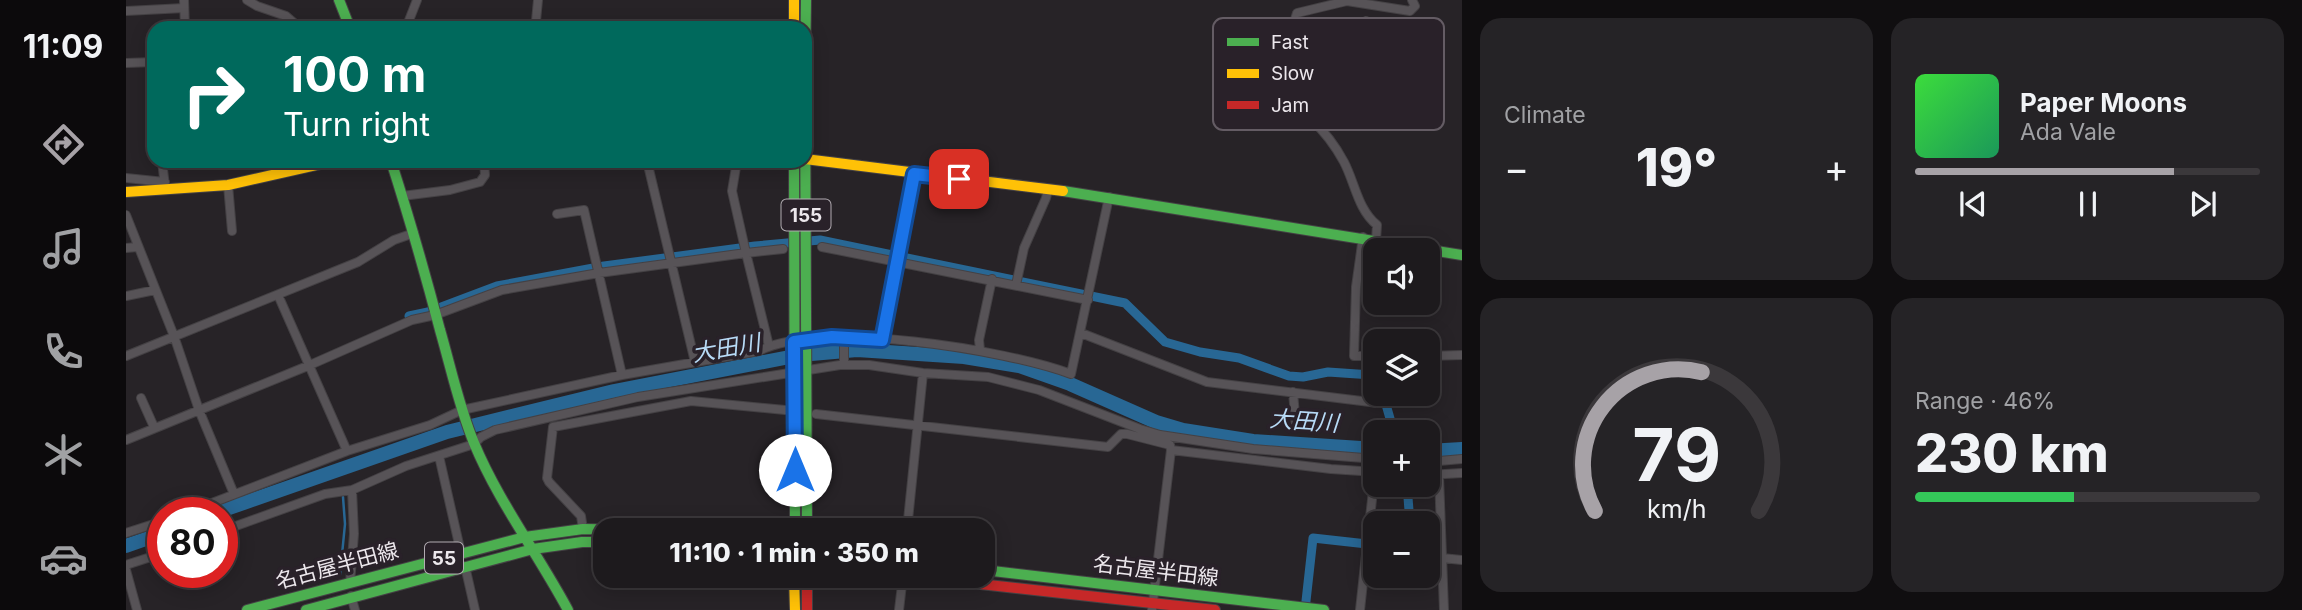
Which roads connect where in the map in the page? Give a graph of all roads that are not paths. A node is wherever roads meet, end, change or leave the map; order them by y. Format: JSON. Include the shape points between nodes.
{"nodes":[{"id":1,"x":247,"y":0,"type":"edge"},
{"id":2,"x":339,"y":0,"type":"edge"},
{"id":3,"x":417,"y":0,"type":"edge"},
{"id":4,"x":538,"y":0,"type":"edge"},
{"id":5,"x":794,"y":0,"type":"edge"},
{"id":6,"x":806,"y":0,"type":"edge"},
{"id":7,"x":1412,"y":0,"type":"edge"},
{"id":8,"x":184,"y":4,"type":"edge"},
{"id":9,"x":126,"y":11,"type":"edge"},
{"id":10,"x":1295,"y":18,"type":"edge"},
{"id":11,"x":292,"y":21,"type":"edge"},
{"id":12,"x":347,"y":21,"type":"edge"},
{"id":13,"x":410,"y":21,"type":"edge"},
{"id":14,"x":534,"y":21,"type":"edge"},
{"id":15,"x":794,"y":21,"type":"edge"},
{"id":16,"x":806,"y":21,"type":"edge"},
{"id":17,"x":147,"y":62,"type":"edge"},
{"id":18,"x":126,"y":63,"type":"edge"},
{"id":19,"x":1322,"y":130,"type":"edge"},
{"id":20,"x":812,"y":160,"type":"edge"},
{"id":21,"x":163,"y":168,"type":"edge"},
{"id":22,"x":303,"y":168,"type":"edge"},
{"id":23,"x":393,"y":168,"type":"edge"},
{"id":24,"x":484,"y":168,"type":"edge"},
{"id":25,"x":649,"y":168,"type":"edge"},
{"id":26,"x":736,"y":168,"type":"edge"},
{"id":27,"x":794,"y":168,"type":"edge"},
{"id":28,"x":805,"y":168,"type":"edge"},
{"id":29,"x":914,"y":174,"type":"junction"},
{"id":30,"x":126,"y":178,"type":"edge"},
{"id":31,"x":228,"y":185,"type":"junction"},
{"id":32,"x":165,"y":186,"type":"junction"},
{"id":33,"x":1048,"y":190,"type":"junction"},
{"id":34,"x":126,"y":192,"type":"edge"},
{"id":35,"x":402,"y":195,"type":"junction"},
{"id":36,"x":1109,"y":197,"type":"junction"},
{"id":37,"x":557,"y":214,"type":"dead end"},
{"id":38,"x":126,"y":215,"type":"edge"},
{"id":39,"x":232,"y":230,"type":"dead end"},
{"id":40,"x":414,"y":233,"type":"junction"},
{"id":41,"x":1363,"y":237,"type":"junction"},
{"id":42,"x":1367,"y":238,"type":"edge"},
{"id":43,"x":1376,"y":238,"type":"edge"},
{"id":44,"x":138,"y":247,"type":"junction"},
{"id":45,"x":822,"y":247,"type":"dead end"},
{"id":46,"x":126,"y":248,"type":"edge"},
{"id":47,"x":783,"y":249,"type":"dead end"},
{"id":48,"x":1440,"y":251,"type":"edge"},
{"id":49,"x":746,"y":253,"type":"junction"},
{"id":50,"x":1462,"y":255,"type":"edge"},
{"id":51,"x":895,"y":262,"type":"junction"},
{"id":52,"x":673,"y":263,"type":"junction"},
{"id":53,"x":599,"y":272,"type":"junction"},
{"id":54,"x":992,"y":279,"type":"junction"},
{"id":55,"x":1016,"y":285,"type":"junction"},
{"id":56,"x":155,"y":289,"type":"junction"},
{"id":57,"x":278,"y":295,"type":"junction"},
{"id":58,"x":126,"y":296,"type":"edge"},
{"id":59,"x":1088,"y":300,"type":"junction"},
{"id":60,"x":435,"y":315,"type":"junction"},
{"id":61,"x":1081,"y":333,"type":"junction"},
{"id":62,"x":174,"y":336,"type":"junction"},
{"id":63,"x":843,"y":339,"type":"junction"},
{"id":64,"x":882,"y":340,"type":"junction"},
{"id":65,"x":798,"y":341,"type":"junction"},
{"id":66,"x":769,"y":346,"type":"junction"},
{"id":67,"x":980,"y":350,"type":"junction"},
{"id":68,"x":1462,"y":355,"type":"edge"},
{"id":69,"x":126,"y":356,"type":"edge"},
{"id":70,"x":1363,"y":356,"type":"edge"},
{"id":71,"x":1440,"y":356,"type":"edge"},
{"id":72,"x":844,"y":361,"type":"dead end"},
{"id":73,"x":695,"y":362,"type":"junction"},
{"id":74,"x":310,"y":365,"type":"junction"},
{"id":75,"x":800,"y":371,"type":"junction"},
{"id":76,"x":923,"y":373,"type":"junction"},
{"id":77,"x":622,"y":375,"type":"junction"},
{"id":78,"x":1293,"y":392,"type":"junction"},
{"id":79,"x":141,"y":398,"type":"dead end"},
{"id":80,"x":1363,"y":401,"type":"edge"},
{"id":81,"x":199,"y":410,"type":"junction"},
{"id":82,"x":785,"y":410,"type":"dead end"},
{"id":83,"x":463,"y":413,"type":"junction"},
{"id":84,"x":816,"y":414,"type":"dead end"},
{"id":85,"x":917,"y":424,"type":"junction"},
{"id":86,"x":154,"y":427,"type":"junction"},
{"id":87,"x":1296,"y":428,"type":"dead end"},
{"id":88,"x":126,"y":439,"type":"edge"},
{"id":89,"x":472,"y":439,"type":"junction"},
{"id":90,"x":1171,"y":450,"type":"junction"},
{"id":91,"x":347,"y":452,"type":"junction"},
{"id":92,"x":439,"y":456,"type":"junction"},
{"id":93,"x":1363,"y":458,"type":"edge"},
{"id":94,"x":1462,"y":459,"type":"edge"},
{"id":95,"x":1440,"y":461,"type":"edge"},
{"id":96,"x":1363,"y":471,"type":"edge"},
{"id":97,"x":1462,"y":473,"type":"edge"},
{"id":98,"x":1440,"y":476,"type":"edge"},
{"id":99,"x":352,"y":490,"type":"junction"},
{"id":100,"x":234,"y":494,"type":"junction"},
{"id":101,"x":226,"y":497,"type":"edge"},
{"id":102,"x":1372,"y":497,"type":"edge"},
{"id":103,"x":1440,"y":497,"type":"edge"},
{"id":104,"x":794,"y":518,"type":"edge"},
{"id":105,"x":806,"y":518,"type":"edge"},
{"id":106,"x":908,"y":518,"type":"edge"},
{"id":107,"x":238,"y":525,"type":"edge"},
{"id":108,"x":147,"y":526,"type":"edge"},
{"id":109,"x":583,"y":529,"type":"junction"},
{"id":110,"x":593,"y":529,"type":"edge"},
{"id":111,"x":126,"y":533,"type":"edge"},
{"id":112,"x":525,"y":537,"type":"junction"},
{"id":113,"x":593,"y":542,"type":"edge"},
{"id":114,"x":533,"y":549,"type":"junction"},
{"id":115,"x":461,"y":553,"type":"junction"},
{"id":116,"x":1442,"y":558,"type":"junction"},
{"id":117,"x":147,"y":559,"type":"edge"},
{"id":118,"x":1462,"y":560,"type":"edge"},
{"id":119,"x":465,"y":566,"type":"junction"},
{"id":120,"x":126,"y":568,"type":"edge"},
{"id":121,"x":995,"y":571,"type":"edge"},
{"id":122,"x":350,"y":583,"type":"junction"},
{"id":123,"x":995,"y":587,"type":"edge"},
{"id":124,"x":794,"y":588,"type":"edge"},
{"id":125,"x":807,"y":588,"type":"edge"},
{"id":126,"x":904,"y":588,"type":"edge"},
{"id":127,"x":1153,"y":590,"type":"junction"},
{"id":128,"x":351,"y":596,"type":"junction"},
{"id":129,"x":1152,"y":606,"type":"edge"},
{"id":130,"x":136,"y":610,"type":"edge"},
{"id":131,"x":247,"y":610,"type":"edge"},
{"id":132,"x":306,"y":610,"type":"edge"},
{"id":133,"x":355,"y":610,"type":"edge"},
{"id":134,"x":475,"y":610,"type":"edge"},
{"id":135,"x":568,"y":610,"type":"edge"},
{"id":136,"x":795,"y":610,"type":"edge"},
{"id":137,"x":807,"y":610,"type":"edge"},
{"id":138,"x":899,"y":610,"type":"edge"},
{"id":139,"x":1215,"y":610,"type":"edge"},
{"id":140,"x":1324,"y":610,"type":"edge"},
{"id":141,"x":1360,"y":610,"type":"edge"},
{"id":142,"x":1444,"y":610,"type":"edge"}],
"edges":[{"from":1,"to":11,"type":"street"},
{"from":2,"to":12,"type":"main road"},
{"from":3,"to":13,"type":"street"},
{"from":4,"to":14,"type":"street"},
{"from":5,"to":15,"type":"main road"},
{"from":6,"to":16,"type":"main road"},
{"from":7,"to":10,"type":"street","via":[[1415,6],[1409,11],[1347,1],[1297,13]]},
{"from":8,"to":9,"type":"street"},
{"from":17,"to":18,"type":"street"},
{"from":19,"to":43,"type":"street","via":[[1344,162],[1367,215],[1377,225]]},
{"from":20,"to":29,"type":"main road"},
{"from":21,"to":32,"type":"street"},
{"from":22,"to":31,"type":"main road"},
{"from":23,"to":35,"type":"main road"},
{"from":24,"to":35,"type":"street","via":[[480,182]]},
{"from":25,"to":52,"type":"street"},
{"from":26,"to":49,"type":"street","via":[[732,191]]},
{"from":27,"to":65,"type":"main road","number":"155"},
{"from":28,"to":65,"type":"main road","number":"155"},
{"from":29,"to":33,"type":"main road"},
{"from":29,"to":51,"type":"street"},
{"from":30,"to":32,"type":"street"},
{"from":31,"to":32,"type":"main road"},
{"from":31,"to":39,"type":"street"},
{"from":32,"to":34,"type":"main road"},
{"from":33,"to":36,"type":"main road"},
{"from":33,"to":55,"type":"street","via":[[1024,248]]},
{"from":35,"to":40,"type":"main road"},
{"from":36,"to":41,"type":"main road"},
{"from":36,"to":59,"type":"street"},
{"from":37,"to":53,"type":"street","via":[[584,210]]},
{"from":38,"to":44,"type":"street"},
{"from":40,"to":57,"type":"street"},
{"from":40,"to":60,"type":"main road"},
{"from":41,"to":42,"type":"main road"},
{"from":41,"to":70,"type":"street","via":[[1354,356]]},
{"from":44,"to":46,"type":"street"},
{"from":44,"to":56,"type":"street"},
{"from":45,"to":51,"type":"street"},
{"from":47,"to":49,"type":"street"},
{"from":48,"to":50,"type":"main road"},
{"from":49,"to":52,"type":"street"},
{"from":49,"to":66,"type":"street"},
{"from":51,"to":54,"type":"street"},
{"from":51,"to":64,"type":"street"},
{"from":52,"to":53,"type":"street"},
{"from":52,"to":73,"type":"street"},
{"from":53,"to":60,"type":"street","via":[[502,290]]},
{"from":53,"to":77,"type":"street"},
{"from":54,"to":55,"type":"street"},
{"from":54,"to":67,"type":"street"},
{"from":55,"to":59,"type":"street"},
{"from":56,"to":58,"type":"street"},
{"from":56,"to":62,"type":"street"},
{"from":57,"to":62,"type":"street"},
{"from":57,"to":74,"type":"street"},
{"from":59,"to":61,"type":"street"},
{"from":60,"to":74,"type":"street","via":[[412,320]]},
{"from":60,"to":83,"type":"main road"},
{"from":61,"to":67,"type":"street","via":[[1071,374]]},
{"from":61,"to":78,"type":"street","via":[[1208,382]]},
{"from":62,"to":69,"type":"street"},
{"from":62,"to":81,"type":"street"},
{"from":63,"to":64,"type":"street"},
{"from":63,"to":65,"type":"street"},
{"from":63,"to":72,"type":"street"},
{"from":64,"to":67,"type":"street"},
{"from":65,"to":66,"type":"street"},
{"from":65,"to":75,"type":"main road","number":"155"},
{"from":66,"to":73,"type":"street"},
{"from":68,"to":71,"type":"street"},
{"from":73,"to":77,"type":"street"},
{"from":74,"to":81,"type":"street"},
{"from":74,"to":91,"type":"street"},
{"from":75,"to":76,"type":"street","via":[[869,365]]},
{"from":75,"to":89,"type":"street","via":[[638,397]]},
{"from":75,"to":104,"type":"main road","number":"155"},
{"from":75,"to":105,"type":"main road","number":"155"},
{"from":76,"to":85,"type":"street"},
{"from":76,"to":93,"type":"street","via":[[1018,383],[1160,435]]},
{"from":77,"to":83,"type":"street"},
{"from":78,"to":80,"type":"street"},
{"from":78,"to":87,"type":"street"},
{"from":79,"to":86,"type":"street"},
{"from":81,"to":86,"type":"street"},
{"from":81,"to":100,"type":"street"},
{"from":82,"to":109,"type":"street","via":[[691,401],[553,427],[548,482],[581,516]]},
{"from":83,"to":89,"type":"main road"},
{"from":83,"to":91,"type":"street"},
{"from":84,"to":85,"type":"street"},
{"from":85,"to":90,"type":"street","via":[[1108,447],[1127,434],[1170,445]]},
{"from":85,"to":106,"type":"street"},
{"from":86,"to":88,"type":"street"},
{"from":89,"to":92,"type":"street"},
{"from":89,"to":112,"type":"main road"},
{"from":90,"to":96,"type":"street"},
{"from":90,"to":127,"type":"street"},
{"from":91,"to":100,"type":"street"},
{"from":92,"to":99,"type":"street"},
{"from":92,"to":115,"type":"street"},
{"from":94,"to":95,"type":"street"},
{"from":97,"to":98,"type":"street"},
{"from":99,"to":107,"type":"street","via":[[325,494]]},
{"from":99,"to":122,"type":"street"},
{"from":100,"to":101,"type":"street"},
{"from":102,"to":141,"type":"street"},
{"from":103,"to":116,"type":"street"},
{"from":108,"to":111,"type":"street"},
{"from":109,"to":110,"type":"main road","name":"名古屋半田線","number":"55"},
{"from":109,"to":112,"type":"main road","name":"名古屋半田線","number":"55"},
{"from":112,"to":114,"type":"main road"},
{"from":112,"to":115,"type":"main road","name":"名古屋半田線","number":"55"},
{"from":113,"to":114,"type":"main road","name":"名古屋半田線","number":"55"},
{"from":114,"to":119,"type":"main road","name":"名古屋半田線","number":"55"},
{"from":114,"to":135,"type":"main road"},
{"from":115,"to":122,"type":"main road","name":"名古屋半田線","number":"55"},
{"from":116,"to":118,"type":"street"},
{"from":116,"to":142,"type":"street"},
{"from":117,"to":120,"type":"street"},
{"from":119,"to":128,"type":"main road","name":"名古屋半田線","number":"55"},
{"from":119,"to":134,"type":"street"},
{"from":120,"to":130,"type":"street"},
{"from":121,"to":127,"type":"main road","name":"名古屋半田線"},
{"from":122,"to":131,"type":"main road","name":"名古屋半田線","number":"55"},
{"from":123,"to":129,"type":"main road","name":"名古屋半田線"},
{"from":124,"to":136,"type":"main road"},
{"from":125,"to":137,"type":"main road"},
{"from":126,"to":138,"type":"street"},
{"from":127,"to":129,"type":"street"},
{"from":127,"to":140,"type":"main road","name":"名古屋半田線"},
{"from":128,"to":132,"type":"main road","name":"名古屋半田線","number":"55"},
{"from":128,"to":133,"type":"street"},
{"from":129,"to":139,"type":"main road","name":"名古屋半田線"}]}
